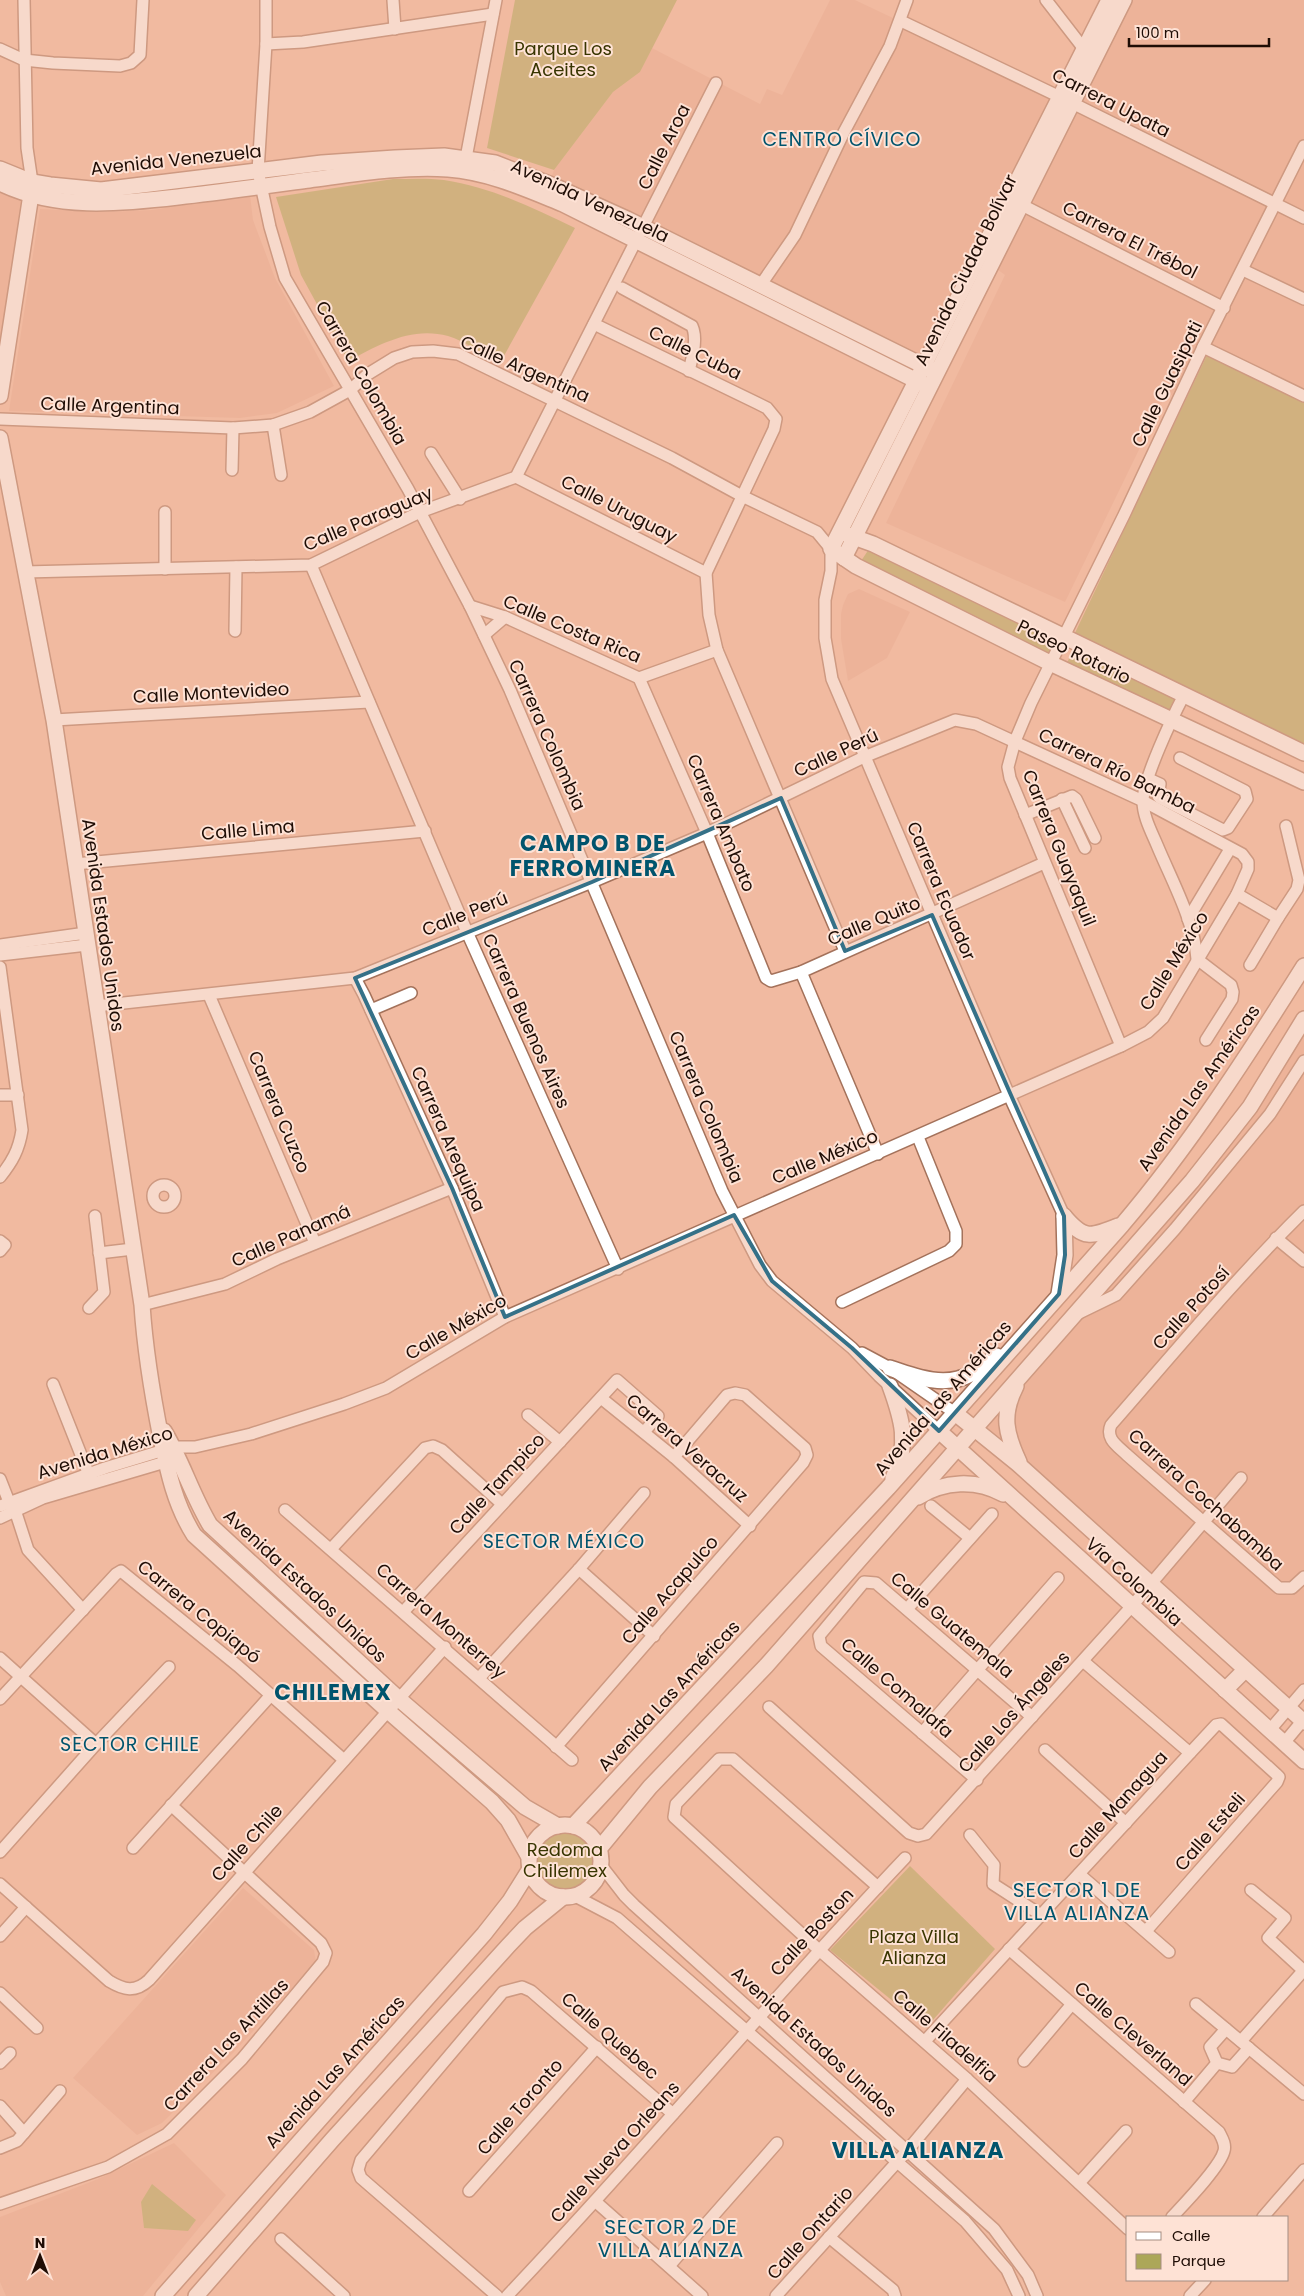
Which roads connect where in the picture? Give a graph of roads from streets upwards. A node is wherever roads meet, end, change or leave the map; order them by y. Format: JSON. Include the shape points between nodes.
{"nodes":[{"id":1,"x":24,"y":0,"type":"edge"},
{"id":2,"x":143,"y":0,"type":"edge"},
{"id":3,"x":266,"y":0,"type":"edge"},
{"id":4,"x":393,"y":0,"type":"edge"},
{"id":5,"x":496,"y":0,"type":"edge"},
{"id":6,"x":907,"y":0,"type":"edge"},
{"id":7,"x":1046,"y":0,"type":"edge"},
{"id":8,"x":1110,"y":0,"type":"edge"},
{"id":9,"x":1124,"y":0,"type":"edge"},
{"id":10,"x":493,"y":14,"type":"junction"},
{"id":11,"x":901,"y":21,"type":"junction"},
{"id":12,"x":395,"y":29,"type":"junction"},
{"id":13,"x":266,"y":44,"type":"junction"},
{"id":14,"x":0,"y":49,"type":"edge"},
{"id":15,"x":1084,"y":49,"type":"junction"},
{"id":16,"x":24,"y":60,"type":"junction"},
{"id":17,"x":716,"y":84,"type":"dead end"},
{"id":18,"x":1065,"y":100,"type":"junction"},
{"id":19,"x":1304,"y":146,"type":"edge"},
{"id":20,"x":466,"y":158,"type":"junction"},
{"id":21,"x":0,"y":168,"type":"edge"},
{"id":22,"x":258,"y":171,"type":"junction"},
{"id":23,"x":0,"y":183,"type":"edge"},
{"id":24,"x":262,"y":187,"type":"junction"},
{"id":25,"x":32,"y":189,"type":"junction"},
{"id":26,"x":1020,"y":204,"type":"junction"},
{"id":27,"x":1276,"y":205,"type":"junction"},
{"id":28,"x":1304,"y":218,"type":"edge"},
{"id":29,"x":644,"y":227,"type":"junction"},
{"id":30,"x":636,"y":241,"type":"junction"},
{"id":31,"x":1244,"y":270,"type":"junction"},
{"id":32,"x":760,"y":286,"type":"junction"},
{"id":33,"x":622,"y":288,"type":"dead end"},
{"id":34,"x":1304,"y":299,"type":"edge"},
{"id":35,"x":1224,"y":308,"type":"junction"},
{"id":36,"x":594,"y":324,"type":"junction"},
{"id":37,"x":1203,"y":347,"type":"junction"},
{"id":38,"x":930,"y":369,"type":"junction"},
{"id":39,"x":689,"y":371,"type":"junction"},
{"id":40,"x":923,"y":384,"type":"junction"},
{"id":41,"x":350,"y":390,"type":"junction"},
{"id":42,"x":0,"y":396,"type":"edge"},
{"id":43,"x":1304,"y":396,"type":"edge"},
{"id":44,"x":556,"y":402,"type":"junction"},
{"id":45,"x":0,"y":420,"type":"edge"},
{"id":46,"x":273,"y":425,"type":"junction"},
{"id":47,"x":233,"y":428,"type":"junction"},
{"id":48,"x":0,"y":438,"type":"edge"},
{"id":49,"x":431,"y":453,"type":"dead end"},
{"id":50,"x":232,"y":470,"type":"dead end"},
{"id":51,"x":281,"y":475,"type":"dead end"},
{"id":52,"x":516,"y":477,"type":"junction"},
{"id":53,"x":742,"y":496,"type":"junction"},
{"id":54,"x":460,"y":499,"type":"junction"},
{"id":55,"x":165,"y":512,"type":"dead end"},
{"id":56,"x":420,"y":512,"type":"junction"},
{"id":57,"x":817,"y":532,"type":"junction"},
{"id":58,"x":839,"y":532,"type":"junction"},
{"id":59,"x":856,"y":537,"type":"junction"},
{"id":60,"x":830,"y":548,"type":"junction"},
{"id":61,"x":844,"y":558,"type":"junction"},
{"id":62,"x":311,"y":566,"type":"junction"},
{"id":63,"x":236,"y":567,"type":"junction"},
{"id":64,"x":165,"y":569,"type":"junction"},
{"id":65,"x":831,"y":571,"type":"junction"},
{"id":66,"x":25,"y":572,"type":"junction"},
{"id":67,"x":706,"y":573,"type":"junction"},
{"id":68,"x":470,"y":606,"type":"junction"},
{"id":69,"x":505,"y":616,"type":"junction"},
{"id":70,"x":235,"y":631,"type":"dead end"},
{"id":71,"x":484,"y":634,"type":"junction"},
{"id":72,"x":1064,"y":637,"type":"junction"},
{"id":73,"x":717,"y":650,"type":"junction"},
{"id":74,"x":1050,"y":663,"type":"junction"},
{"id":75,"x":639,"y":678,"type":"junction"},
{"id":76,"x":1184,"y":695,"type":"junction"},
{"id":77,"x":370,"y":702,"type":"junction"},
{"id":78,"x":54,"y":720,"type":"junction"},
{"id":79,"x":965,"y":720,"type":"joint"},
{"id":80,"x":1171,"y":720,"type":"junction"},
{"id":81,"x":1015,"y":741,"type":"junction"},
{"id":82,"x":1304,"y":753,"type":"edge"},
{"id":83,"x":864,"y":757,"type":"junction"},
{"id":84,"x":1180,"y":758,"type":"dead end"},
{"id":85,"x":1148,"y":779,"type":"junction"},
{"id":86,"x":1304,"y":782,"type":"edge"},
{"id":87,"x":780,"y":798,"type":"junction"},
{"id":88,"x":1062,"y":799,"type":"junction"},
{"id":89,"x":1143,"y":801,"type":"junction"},
{"id":90,"x":1025,"y":816,"type":"junction"},
{"id":91,"x":1286,"y":826,"type":"dead end"},
{"id":92,"x":425,"y":831,"type":"junction"},
{"id":93,"x":707,"y":832,"type":"junction"},
{"id":94,"x":1096,"y":838,"type":"dead end"},
{"id":95,"x":1085,"y":848,"type":"dead end"},
{"id":96,"x":1230,"y":849,"type":"junction"},
{"id":97,"x":1248,"y":862,"type":"joint"},
{"id":98,"x":1044,"y":863,"type":"junction"},
{"id":99,"x":75,"y":864,"type":"junction"},
{"id":100,"x":592,"y":882,"type":"junction"},
{"id":101,"x":1237,"y":894,"type":"junction"},
{"id":102,"x":932,"y":915,"type":"junction"},
{"id":103,"x":1278,"y":918,"type":"junction"},
{"id":104,"x":1188,"y":919,"type":"junction"},
{"id":105,"x":468,"y":932,"type":"junction"},
{"id":106,"x":87,"y":939,"type":"junction"},
{"id":107,"x":0,"y":945,"type":"edge"},
{"id":108,"x":846,"y":951,"type":"junction"},
{"id":109,"x":0,"y":955,"type":"edge"},
{"id":110,"x":1196,"y":959,"type":"junction"},
{"id":111,"x":1250,"y":965,"type":"dead end"},
{"id":112,"x":1304,"y":966,"type":"edge"},
{"id":113,"x":0,"y":967,"type":"edge"},
{"id":114,"x":801,"y":972,"type":"junction"},
{"id":115,"x":354,"y":978,"type":"junction"},
{"id":116,"x":771,"y":981,"type":"joint"},
{"id":117,"x":411,"y":992,"type":"dead end"},
{"id":118,"x":209,"y":995,"type":"junction"},
{"id":119,"x":96,"y":1006,"type":"junction"},
{"id":120,"x":371,"y":1010,"type":"junction"},
{"id":121,"x":1304,"y":1019,"type":"edge"},
{"id":122,"x":1206,"y":1040,"type":"dead end"},
{"id":123,"x":1121,"y":1046,"type":"junction"},
{"id":124,"x":1304,"y":1062,"type":"edge"},
{"id":125,"x":0,"y":1095,"type":"edge"},
{"id":126,"x":18,"y":1095,"type":"junction"},
{"id":127,"x":1009,"y":1095,"type":"junction"},
{"id":128,"x":918,"y":1137,"type":"junction"},
{"id":129,"x":878,"y":1154,"type":"junction"},
{"id":130,"x":0,"y":1177,"type":"edge"},
{"id":131,"x":452,"y":1188,"type":"junction"},
{"id":132,"x":1304,"y":1211,"type":"edge"},
{"id":133,"x":95,"y":1216,"type":"dead end"},
{"id":134,"x":734,"y":1216,"type":"junction"},
{"id":135,"x":1064,"y":1216,"type":"junction"},
{"id":136,"x":1122,"y":1225,"type":"junction"},
{"id":137,"x":1276,"y":1238,"type":"junction"},
{"id":138,"x":0,"y":1241,"type":"edge"},
{"id":139,"x":316,"y":1243,"type":"junction"},
{"id":140,"x":133,"y":1249,"type":"junction"},
{"id":141,"x":0,"y":1251,"type":"edge"},
{"id":142,"x":100,"y":1253,"type":"junction"},
{"id":143,"x":1304,"y":1262,"type":"edge"},
{"id":144,"x":618,"y":1269,"type":"junction"},
{"id":145,"x":1059,"y":1294,"type":"junction"},
{"id":146,"x":842,"y":1302,"type":"dead end"},
{"id":147,"x":142,"y":1305,"type":"junction"},
{"id":148,"x":89,"y":1308,"type":"dead end"},
{"id":149,"x":1075,"y":1315,"type":"junction"},
{"id":150,"x":505,"y":1317,"type":"junction"},
{"id":151,"x":1013,"y":1346,"type":"junction"},
{"id":152,"x":852,"y":1348,"type":"junction"},
{"id":153,"x":890,"y":1368,"type":"junction"},
{"id":154,"x":1025,"y":1370,"type":"junction"},
{"id":155,"x":53,"y":1384,"type":"dead end"},
{"id":156,"x":890,"y":1386,"type":"junction"},
{"id":157,"x":601,"y":1398,"type":"junction"},
{"id":158,"x":955,"y":1413,"type":"junction"},
{"id":159,"x":528,"y":1415,"type":"dead end"},
{"id":160,"x":974,"y":1428,"type":"junction"},
{"id":161,"x":939,"y":1431,"type":"junction"},
{"id":162,"x":1108,"y":1431,"type":"joint"},
{"id":163,"x":644,"y":1432,"type":"junction"},
{"id":164,"x":560,"y":1442,"type":"junction"},
{"id":165,"x":195,"y":1447,"type":"joint"},
{"id":166,"x":958,"y":1448,"type":"junction"},
{"id":167,"x":171,"y":1454,"type":"junction"},
{"id":168,"x":674,"y":1456,"type":"junction"},
{"id":169,"x":1023,"y":1470,"type":"junction"},
{"id":170,"x":1241,"y":1478,"type":"dead end"},
{"id":171,"x":0,"y":1479,"type":"edge"},
{"id":172,"x":90,"y":1479,"type":"junction"},
{"id":173,"x":888,"y":1488,"type":"junction"},
{"id":174,"x":644,"y":1493,"type":"dead end"},
{"id":175,"x":1015,"y":1500,"type":"junction"},
{"id":176,"x":910,"y":1501,"type":"junction"},
{"id":177,"x":502,"y":1504,"type":"junction"},
{"id":178,"x":8,"y":1506,"type":"edge"},
{"id":179,"x":931,"y":1506,"type":"dead end"},
{"id":180,"x":285,"y":1510,"type":"dead end"},
{"id":181,"x":992,"y":1514,"type":"dead end"},
{"id":182,"x":0,"y":1518,"type":"edge"},
{"id":183,"x":1204,"y":1522,"type":"junction"},
{"id":184,"x":750,"y":1526,"type":"junction"},
{"id":185,"x":970,"y":1538,"type":"junction"},
{"id":186,"x":331,"y":1549,"type":"junction"},
{"id":187,"x":578,"y":1569,"type":"junction"},
{"id":188,"x":1058,"y":1578,"type":"dead end"},
{"id":189,"x":1304,"y":1578,"type":"edge"},
{"id":190,"x":1152,"y":1584,"type":"junction"},
{"id":191,"x":1132,"y":1606,"type":"junction"},
{"id":192,"x":907,"y":1609,"type":"junction"},
{"id":193,"x":83,"y":1610,"type":"junction"},
{"id":194,"x":404,"y":1611,"type":"junction"},
{"id":195,"x":654,"y":1636,"type":"junction"},
{"id":196,"x":819,"y":1641,"type":"joint"},
{"id":197,"x":445,"y":1647,"type":"junction"},
{"id":198,"x":0,"y":1658,"type":"edge"},
{"id":199,"x":1083,"y":1660,"type":"junction"},
{"id":200,"x":169,"y":1667,"type":"dead end"},
{"id":201,"x":978,"y":1669,"type":"junction"},
{"id":202,"x":1245,"y":1670,"type":"junction"},
{"id":203,"x":20,"y":1677,"type":"junction"},
{"id":204,"x":480,"y":1677,"type":"junction"},
{"id":205,"x":1225,"y":1690,"type":"junction"},
{"id":206,"x":1304,"y":1690,"type":"edge"},
{"id":207,"x":271,"y":1695,"type":"junction"},
{"id":208,"x":0,"y":1699,"type":"edge"},
{"id":209,"x":399,"y":1699,"type":"junction"},
{"id":210,"x":769,"y":1708,"type":"dead end"},
{"id":211,"x":1288,"y":1709,"type":"junction"},
{"id":212,"x":388,"y":1711,"type":"junction"},
{"id":213,"x":1032,"y":1717,"type":"junction"},
{"id":214,"x":1304,"y":1721,"type":"edge"},
{"id":215,"x":1269,"y":1731,"type":"junction"},
{"id":216,"x":922,"y":1733,"type":"junction"},
{"id":217,"x":1284,"y":1743,"type":"junction"},
{"id":218,"x":96,"y":1744,"type":"junction"},
{"id":219,"x":556,"y":1746,"type":"junction"},
{"id":220,"x":1044,"y":1750,"type":"dead end"},
{"id":221,"x":1190,"y":1753,"type":"junction"},
{"id":222,"x":344,"y":1760,"type":"junction"},
{"id":223,"x":572,"y":1760,"type":"dead end"},
{"id":224,"x":1304,"y":1761,"type":"edge"},
{"id":225,"x":1279,"y":1777,"type":"joint"},
{"id":226,"x":977,"y":1780,"type":"junction"},
{"id":227,"x":171,"y":1805,"type":"junction"},
{"id":228,"x":1126,"y":1823,"type":"junction"},
{"id":229,"x":565,"y":1826,"type":"junction"},
{"id":230,"x":970,"y":1836,"type":"dead end"},
{"id":231,"x":133,"y":1848,"type":"dead end"},
{"id":232,"x":0,"y":1852,"type":"edge"},
{"id":233,"x":600,"y":1857,"type":"junction"},
{"id":234,"x":905,"y":1858,"type":"dead end"},
{"id":235,"x":529,"y":1863,"type":"junction"},
{"id":236,"x":244,"y":1872,"type":"junction"},
{"id":237,"x":1083,"y":1878,"type":"junction"},
{"id":238,"x":0,"y":1884,"type":"edge"},
{"id":239,"x":878,"y":1887,"type":"junction"},
{"id":240,"x":1251,"y":1890,"type":"dead end"},
{"id":241,"x":569,"y":1896,"type":"junction"},
{"id":242,"x":26,"y":1907,"type":"junction"},
{"id":243,"x":1041,"y":1915,"type":"junction"},
{"id":244,"x":1146,"y":1931,"type":"junction"},
{"id":245,"x":0,"y":1936,"type":"edge"},
{"id":246,"x":1009,"y":1949,"type":"junction"},
{"id":247,"x":818,"y":1950,"type":"junction"},
{"id":248,"x":1169,"y":1952,"type":"dead end"},
{"id":249,"x":1304,"y":1971,"type":"edge"},
{"id":250,"x":0,"y":1993,"type":"edge"},
{"id":251,"x":1072,"y":2004,"type":"junction"},
{"id":252,"x":1196,"y":2004,"type":"dead end"},
{"id":253,"x":758,"y":2017,"type":"junction"},
{"id":254,"x":37,"y":2028,"type":"dead end"},
{"id":255,"x":1226,"y":2029,"type":"junction"},
{"id":256,"x":746,"y":2030,"type":"junction"},
{"id":257,"x":925,"y":2041,"type":"junction"},
{"id":258,"x":1245,"y":2044,"type":"junction"},
{"id":259,"x":597,"y":2047,"type":"junction"},
{"id":260,"x":10,"y":2053,"type":"dead end"},
{"id":261,"x":1024,"y":2061,"type":"dead end"},
{"id":262,"x":1217,"y":2063,"type":"junction"},
{"id":263,"x":0,"y":2064,"type":"edge"},
{"id":264,"x":967,"y":2078,"type":"junction"},
{"id":265,"x":60,"y":2091,"type":"dead end"},
{"id":266,"x":1304,"y":2094,"type":"edge"},
{"id":267,"x":1184,"y":2102,"type":"junction"},
{"id":268,"x":0,"y":2106,"type":"edge"},
{"id":269,"x":673,"y":2114,"type":"junction"},
{"id":270,"x":1126,"y":2131,"type":"dead end"},
{"id":271,"x":24,"y":2133,"type":"junction"},
{"id":272,"x":776,"y":2143,"type":"dead end"},
{"id":273,"x":0,"y":2148,"type":"edge"},
{"id":274,"x":907,"y":2151,"type":"junction"},
{"id":275,"x":897,"y":2162,"type":"junction"},
{"id":276,"x":1304,"y":2170,"type":"edge"},
{"id":277,"x":1079,"y":2183,"type":"junction"},
{"id":278,"x":469,"y":2191,"type":"dead end"},
{"id":279,"x":596,"y":2202,"type":"junction"},
{"id":280,"x":0,"y":2204,"type":"edge"},
{"id":281,"x":1173,"y":2216,"type":"edge"},
{"id":282,"x":1264,"y":2216,"type":"edge"},
{"id":283,"x":1126,"y":2227,"type":"edge"},
{"id":284,"x":829,"y":2237,"type":"junction"},
{"id":285,"x":281,"y":2239,"type":"dead end"},
{"id":286,"x":669,"y":2266,"type":"junction"},
{"id":287,"x":1204,"y":2281,"type":"edge"},
{"id":288,"x":163,"y":2296,"type":"edge"},
{"id":289,"x":196,"y":2296,"type":"edge"},
{"id":290,"x":344,"y":2296,"type":"edge"},
{"id":291,"x":497,"y":2296,"type":"edge"},
{"id":292,"x":507,"y":2296,"type":"edge"},
{"id":293,"x":702,"y":2296,"type":"edge"},
{"id":294,"x":776,"y":2296,"type":"edge"},
{"id":295,"x":895,"y":2296,"type":"edge"},
{"id":296,"x":1018,"y":2296,"type":"edge"},
{"id":297,"x":1037,"y":2296,"type":"edge"},
{"id":298,"x":1190,"y":2296,"type":"edge"}],
"edges":[{"from":1,"to":16,"type":"street"},
{"from":2,"to":16,"type":"street","via":[[140,56],[131,63],[120,66]]},
{"from":3,"to":13,"type":"street","name":"Carrera Colombia"},
{"from":4,"to":12,"type":"street"},
{"from":5,"to":10,"type":"street"},
{"from":6,"to":11,"type":"street"},
{"from":7,"to":15,"type":"street"},
{"from":8,"to":15,"type":"street","name":"Avenida Ciudad Bolívar"},
{"from":9,"to":18,"type":"street","name":"Avenida Ciudad Bolívar"},
{"from":10,"to":12,"type":"street"},
{"from":10,"to":20,"type":"street"},
{"from":11,"to":18,"type":"street","name":"Carrera Upata"},
{"from":11,"to":32,"type":"street","via":[[795,234]]},
{"from":12,"to":13,"type":"street"},
{"from":13,"to":22,"type":"street","name":"Carrera Colombia"},
{"from":14,"to":16,"type":"street"},
{"from":15,"to":18,"type":"street","name":"Avenida Ciudad Bolívar"},
{"from":16,"to":25,"type":"street"},
{"from":17,"to":29,"type":"street","name":"Calle Aroa"},
{"from":18,"to":26,"type":"street","name":"Avenida Ciudad Bolívar"},
{"from":18,"to":27,"type":"street","name":"Carrera Upata"},
{"from":18,"to":38,"type":"street","name":"Avenida Ciudad Bolívar"},
{"from":19,"to":27,"type":"street","name":"Calle Guasipati"},
{"from":20,"to":22,"type":"street","name":"Avenida Venezuela","via":[[395,158]]},
{"from":20,"to":29,"type":"street","name":"Avenida Venezuela","via":[[495,163]]},
{"from":21,"to":25,"type":"street"},
{"from":22,"to":24,"type":"street","name":"Carrera Colombia"},
{"from":22,"to":25,"type":"street","name":"Avenida Venezuela","via":[[100,190]]},
{"from":23,"to":25,"type":"street","name":"Avenida Venezuela"},
{"from":24,"to":25,"type":"street","name":"Avenida Venezuela","via":[[148,201],[97,203]]},
{"from":24,"to":30,"type":"street","name":"Avenida Venezuela","via":[[393,169],[449,169],[501,179],[563,204]]},
{"from":24,"to":41,"type":"street","name":"Carrera Colombia","via":[[285,278]]},
{"from":25,"to":42,"type":"street"},
{"from":26,"to":35,"type":"street","name":"Carrera El Trébol"},
{"from":26,"to":38,"type":"street","name":"Avenida Ciudad Bolívar"},
{"from":27,"to":28,"type":"street","name":"Carrera Upata"},
{"from":27,"to":31,"type":"street","name":"Calle Guasipati"},
{"from":29,"to":30,"type":"street","name":"Calle Aroa"},
{"from":29,"to":32,"type":"street","name":"Avenida Venezuela"},
{"from":30,"to":36,"type":"street"},
{"from":30,"to":40,"type":"street","name":"Avenida Venezuela"},
{"from":31,"to":34,"type":"street"},
{"from":31,"to":35,"type":"street","name":"Calle Guasipati"},
{"from":32,"to":38,"type":"street","name":"Avenida Venezuela"},
{"from":33,"to":39,"type":"street","via":[[692,326],[694,345]]},
{"from":35,"to":37,"type":"street","name":"Calle Guasipati"},
{"from":36,"to":39,"type":"street","name":"Calle Cuba"},
{"from":36,"to":44,"type":"street"},
{"from":37,"to":43,"type":"street"},
{"from":37,"to":72,"type":"street","name":"Calle Guasipati"},
{"from":38,"to":40,"type":"street","name":"Avenida Ciudad Bolívar"},
{"from":39,"to":53,"type":"street","name":"Calle Cuba","via":[[767,408],[776,419]]},
{"from":40,"to":58,"type":"street","name":"Avenida Ciudad Bolívar"},
{"from":40,"to":59,"type":"street","name":"Avenida Ciudad Bolívar"},
{"from":41,"to":44,"type":"street","name":"Calle Argentina","via":[[394,358],[412,352],[433,351],[458,354]]},
{"from":41,"to":46,"type":"street","name":"Calle Argentina","via":[[310,412]]},
{"from":41,"to":56,"type":"street","name":"Carrera Colombia"},
{"from":44,"to":52,"type":"street"},
{"from":44,"to":53,"type":"street","name":"Calle Argentina"},
{"from":45,"to":47,"type":"street","name":"Calle Argentina"},
{"from":46,"to":47,"type":"street","name":"Calle Argentina"},
{"from":46,"to":51,"type":"street"},
{"from":47,"to":50,"type":"street"},
{"from":48,"to":66,"type":"street","name":"Avenida Estados Unidos"},
{"from":49,"to":54,"type":"street"},
{"from":52,"to":54,"type":"street","name":"Calle Paraguay"},
{"from":52,"to":67,"type":"street","name":"Calle Uruguay"},
{"from":53,"to":57,"type":"street","name":"Calle Argentina"},
{"from":53,"to":67,"type":"street"},
{"from":54,"to":56,"type":"street","name":"Calle Paraguay"},
{"from":55,"to":64,"type":"street"},
{"from":56,"to":62,"type":"street","name":"Calle Paraguay"},
{"from":56,"to":68,"type":"street","name":"Carrera Colombia"},
{"from":57,"to":58,"type":"street","name":"Calle Argentina"},
{"from":57,"to":60,"type":"street","name":"Calle Argentina"},
{"from":58,"to":59,"type":"street","name":"Paseo Rotario"},
{"from":58,"to":60,"type":"street","name":"Avenida Ciudad Bolívar"},
{"from":59,"to":61,"type":"street","name":"Avenida Ciudad Bolívar"},
{"from":59,"to":72,"type":"street","name":"Paseo Rotario"},
{"from":60,"to":61,"type":"street","name":"Paseo Rotario"},
{"from":60,"to":65,"type":"street","name":"Carrera Ecuador"},
{"from":61,"to":65,"type":"street"},
{"from":61,"to":74,"type":"street","name":"Paseo Rotario"},
{"from":62,"to":63,"type":"street","name":"Calle Paraguay"},
{"from":62,"to":77,"type":"street","name":"Carrera Buenos Aires"},
{"from":63,"to":64,"type":"street","name":"Calle Paraguay"},
{"from":63,"to":70,"type":"street"},
{"from":64,"to":66,"type":"street","name":"Calle Paraguay"},
{"from":65,"to":83,"type":"street","name":"Carrera Ecuador","via":[[825,600],[825,638],[831,671]]},
{"from":66,"to":78,"type":"street","name":"Avenida Estados Unidos"},
{"from":67,"to":73,"type":"street","via":[[709,616]]},
{"from":68,"to":69,"type":"street","name":"Calle Costa Rica"},
{"from":68,"to":71,"type":"street","name":"Carrera Colombia"},
{"from":69,"to":71,"type":"street"},
{"from":69,"to":75,"type":"street","name":"Calle Costa Rica"},
{"from":71,"to":100,"type":"street","name":"Carrera Colombia"},
{"from":72,"to":74,"type":"street","name":"Calle Guasipati"},
{"from":72,"to":76,"type":"street","name":"Paseo Rotario"},
{"from":73,"to":75,"type":"street","name":"Calle Costa Rica"},
{"from":73,"to":87,"type":"street"},
{"from":74,"to":80,"type":"street","name":"Paseo Rotario"},
{"from":74,"to":81,"type":"street","name":"Carrera Guayaquil"},
{"from":75,"to":93,"type":"street","name":"Carrera Ambato"},
{"from":76,"to":80,"type":"street"},
{"from":76,"to":82,"type":"street","name":"Paseo Rotario"},
{"from":77,"to":78,"type":"street","name":"Calle Montevideo"},
{"from":77,"to":92,"type":"street","name":"Carrera Buenos Aires"},
{"from":78,"to":99,"type":"street","name":"Avenida Estados Unidos"},
{"from":79,"to":81,"type":"street","name":"Carrera Río Bamba"},
{"from":79,"to":83,"type":"street","name":"Calle Perú","via":[[955,720]]},
{"from":80,"to":85,"type":"street"},
{"from":80,"to":86,"type":"street","name":"Paseo Rotario"},
{"from":81,"to":89,"type":"street","name":"Carrera Río Bamba"},
{"from":81,"to":90,"type":"street","name":"Carrera Guayaquil","via":[[1008,767]]},
{"from":83,"to":87,"type":"street","name":"Calle Perú"},
{"from":83,"to":102,"type":"street","name":"Carrera Ecuador"},
{"from":84,"to":85,"type":"street","via":[[1245,791],[1247,799],[1228,828],[1223,830],[1160,798],[1160,784]]},
{"from":85,"to":89,"type":"street"},
{"from":87,"to":93,"type":"street","name":"Calle Perú"},
{"from":87,"to":108,"type":"street"},
{"from":88,"to":90,"type":"street"},
{"from":88,"to":94,"type":"street","via":[[1072,796],[1076,799]]},
{"from":88,"to":95,"type":"street"},
{"from":89,"to":96,"type":"street","name":"Carrera Río Bamba"},
{"from":89,"to":104,"type":"street","via":[[1147,821]]},
{"from":90,"to":98,"type":"street","name":"Carrera Guayaquil"},
{"from":91,"to":103,"type":"street","via":[[1298,880],[1297,889]]},
{"from":92,"to":99,"type":"street","name":"Calle Lima"},
{"from":92,"to":105,"type":"street","name":"Carrera Buenos Aires"},
{"from":93,"to":100,"type":"street","name":"Calle Perú"},
{"from":93,"to":116,"type":"street","name":"Carrera Ambato","via":[[766,978]]},
{"from":96,"to":97,"type":"street","name":"Carrera Río Bamba","via":[[1242,854]]},
{"from":96,"to":104,"type":"street"},
{"from":97,"to":101,"type":"street","name":"Calle México"},
{"from":98,"to":102,"type":"street","name":"Calle Quito"},
{"from":98,"to":123,"type":"street","name":"Carrera Guayaquil"},
{"from":99,"to":106,"type":"street","name":"Avenida Estados Unidos"},
{"from":100,"to":105,"type":"street","name":"Calle Perú"},
{"from":100,"to":134,"type":"street","name":"Carrera Colombia"},
{"from":101,"to":103,"type":"street"},
{"from":101,"to":110,"type":"street","name":"Calle México"},
{"from":102,"to":108,"type":"street","name":"Calle Quito"},
{"from":102,"to":127,"type":"street","name":"Carrera Ecuador"},
{"from":103,"to":111,"type":"street"},
{"from":104,"to":110,"type":"street","via":[[1196,944]]},
{"from":105,"to":115,"type":"street","name":"Calle Perú"},
{"from":105,"to":144,"type":"street","name":"Carrera Buenos Aires"},
{"from":106,"to":107,"type":"street"},
{"from":106,"to":109,"type":"street"},
{"from":106,"to":119,"type":"street","name":"Avenida Estados Unidos"},
{"from":108,"to":114,"type":"street","name":"Calle Quito"},
{"from":110,"to":122,"type":"street","via":[[1231,985],[1233,992],[1232,999]]},
{"from":110,"to":123,"type":"street","name":"Calle México","via":[[1163,1018],[1148,1032]]},
{"from":112,"to":136,"type":"street","name":"Avenida Las Américas","via":[[1208,1111]]},
{"from":113,"to":126,"type":"street"},
{"from":114,"to":116,"type":"street","name":"Calle Quito"},
{"from":114,"to":129,"type":"street"},
{"from":115,"to":118,"type":"street","name":"Calle Perú"},
{"from":115,"to":120,"type":"street","name":"Carrera Arequipa"},
{"from":117,"to":120,"type":"street"},
{"from":118,"to":119,"type":"street","name":"Calle Perú"},
{"from":118,"to":139,"type":"street","name":"Carrera Cuzco"},
{"from":119,"to":140,"type":"street","name":"Avenida Estados Unidos"},
{"from":120,"to":131,"type":"street","name":"Carrera Arequipa"},
{"from":121,"to":149,"type":"street","via":[[1250,1106],[1209,1159]]},
{"from":123,"to":127,"type":"street","name":"Calle México"},
{"from":124,"to":149,"type":"street","via":[[1270,1114],[1116,1295]]},
{"from":125,"to":126,"type":"street"},
{"from":126,"to":130,"type":"street","via":[[22,1130],[20,1147]]},
{"from":127,"to":128,"type":"street","name":"Calle México"},
{"from":127,"to":135,"type":"street","name":"Carrera Ecuador"},
{"from":128,"to":129,"type":"street","name":"Calle México"},
{"from":128,"to":146,"type":"street","via":[[956,1231],[956,1244],[949,1251]]},
{"from":129,"to":134,"type":"street","name":"Calle México"},
{"from":131,"to":139,"type":"street","name":"Calle Panamá"},
{"from":131,"to":150,"type":"street","name":"Carrera Arequipa"},
{"from":132,"to":137,"type":"street","name":"Calle Potosí"},
{"from":133,"to":142,"type":"street"},
{"from":134,"to":144,"type":"street","name":"Calle México"},
{"from":134,"to":152,"type":"street","name":"Carrera Colombia","via":[[772,1282]]},
{"from":135,"to":136,"type":"street","via":[[1082,1234],[1090,1235]]},
{"from":135,"to":145,"type":"street","via":[[1065,1256]]},
{"from":136,"to":145,"type":"street","name":"Avenida Las Américas"},
{"from":137,"to":143,"type":"street"},
{"from":137,"to":162,"type":"street","name":"Calle Potosí"},
{"from":138,"to":141,"type":"street","via":[[5,1245]]},
{"from":139,"to":147,"type":"street","name":"Calle Panamá","via":[[225,1284]]},
{"from":140,"to":142,"type":"street"},
{"from":140,"to":147,"type":"street","name":"Avenida Estados Unidos"},
{"from":142,"to":148,"type":"street","via":[[104,1292]]},
{"from":144,"to":150,"type":"street","name":"Calle México"},
{"from":145,"to":151,"type":"street","name":"Avenida Las Américas"},
{"from":147,"to":167,"type":"street","name":"Avenida Estados Unidos","via":[[146,1361],[157,1420]]},
{"from":149,"to":154,"type":"street"},
{"from":150,"to":165,"type":"street","name":"Calle México","via":[[386,1388],[251,1434]]},
{"from":151,"to":153,"type":"street","via":[[969,1375],[957,1379],[936,1381]]},
{"from":151,"to":158,"type":"street","name":"Avenida Las Américas"},
{"from":152,"to":153,"type":"street","name":"Carrera Colombia"},
{"from":152,"to":156,"type":"street","name":"Carrera Colombia"},
{"from":153,"to":158,"type":"street","name":"Carrera Colombia"},
{"from":154,"to":160,"type":"street"},
{"from":154,"to":169,"type":"street","via":[[1007,1411],[1008,1440]]},
{"from":155,"to":172,"type":"street"},
{"from":156,"to":161,"type":"street","name":"Carrera Colombia"},
{"from":156,"to":173,"type":"street","via":[[902,1420],[903,1435],[898,1470]]},
{"from":157,"to":163,"type":"street","name":"Carrera Veracruz"},
{"from":157,"to":163,"type":"street","name":"Calle Tampico","via":[[616,1380],[658,1416]]},
{"from":157,"to":164,"type":"street","name":"Calle Tampico"},
{"from":158,"to":160,"type":"street","name":"Vía Colombia"},
{"from":158,"to":161,"type":"street","name":"Avenida Las Américas"},
{"from":159,"to":164,"type":"street"},
{"from":160,"to":166,"type":"street"},
{"from":160,"to":169,"type":"street","name":"Vía Colombia"},
{"from":161,"to":166,"type":"street","name":"Vía Colombia"},
{"from":161,"to":173,"type":"street","name":"Avenida Las Américas"},
{"from":162,"to":183,"type":"street","name":"Carrera Cochabamba","via":[[1110,1438],[1127,1455]]},
{"from":163,"to":168,"type":"street","name":"Carrera Veracruz"},
{"from":164,"to":177,"type":"street","name":"Calle Tampico"},
{"from":165,"to":167,"type":"street","name":"Avenida México"},
{"from":166,"to":175,"type":"street","name":"Vía Colombia"},
{"from":166,"to":176,"type":"street"},
{"from":167,"to":172,"type":"street","name":"Avenida México"},
{"from":167,"to":209,"type":"street","name":"Avenida Estados Unidos","via":[[210,1525]]},
{"from":167,"to":212,"type":"street","name":"Avenida Estados Unidos","via":[[175,1495],[194,1535]]},
{"from":168,"to":184,"type":"street","name":"Carrera Veracruz"},
{"from":168,"to":184,"type":"street","name":"Calle Acapulco","via":[[726,1394],[734,1393],[745,1395],[805,1448],[807,1455],[803,1464]]},
{"from":169,"to":190,"type":"street","name":"Vía Colombia"},
{"from":170,"to":183,"type":"street","name":"Calle Los Ángeles"},
{"from":171,"to":178,"type":"street"},
{"from":172,"to":178,"type":"street","name":"Avenida México","via":[[43,1498]]},
{"from":173,"to":229,"type":"street","name":"Avenida Las Américas"},
{"from":174,"to":187,"type":"street"},
{"from":175,"to":176,"type":"street","via":[[982,1486],[949,1484]]},
{"from":175,"to":191,"type":"street","name":"Vía Colombia"},
{"from":176,"to":233,"type":"street","via":[[766,1666],[650,1787]]},
{"from":177,"to":186,"type":"street","via":[[442,1450],[433,1446],[425,1448]]},
{"from":177,"to":194,"type":"street","name":"Calle Tampico"},
{"from":178,"to":182,"type":"street","name":"Avenida México"},
{"from":178,"to":193,"type":"street","via":[[28,1550]]},
{"from":179,"to":185,"type":"street"},
{"from":180,"to":186,"type":"street","name":"Carrera Monterrey"},
{"from":181,"to":185,"type":"street"},
{"from":183,"to":189,"type":"street","name":"Carrera Cochabamba","via":[[1273,1584],[1285,1590]]},
{"from":183,"to":190,"type":"street","name":"Calle Los Ángeles"},
{"from":184,"to":195,"type":"street","name":"Calle Acapulco"},
{"from":185,"to":192,"type":"street"},
{"from":186,"to":194,"type":"street","name":"Carrera Monterrey"},
{"from":187,"to":195,"type":"street"},
{"from":187,"to":204,"type":"street"},
{"from":188,"to":201,"type":"street"},
{"from":190,"to":191,"type":"street","name":"Calle Los Ángeles"},
{"from":190,"to":202,"type":"street","name":"Vía Colombia"},
{"from":191,"to":199,"type":"street","name":"Calle Los Ángeles"},
{"from":191,"to":205,"type":"street","name":"Vía Colombia"},
{"from":192,"to":196,"type":"street","name":"Calle Guatemala","via":[[871,1582],[864,1582],[819,1636]]},
{"from":192,"to":201,"type":"street","name":"Calle Guatemala"},
{"from":193,"to":203,"type":"street"},
{"from":193,"to":207,"type":"street","name":"Carrera Copiapó","via":[[121,1571]]},
{"from":194,"to":197,"type":"street","name":"Carrera Monterrey"},
{"from":195,"to":219,"type":"street","name":"Calle Acapulco"},
{"from":196,"to":216,"type":"street","name":"Calle Comalafa"},
{"from":197,"to":204,"type":"street","name":"Carrera Monterrey"},
{"from":197,"to":209,"type":"street","name":"Calle Chile"},
{"from":198,"to":203,"type":"street"},
{"from":199,"to":213,"type":"street","name":"Calle Los Ángeles"},
{"from":199,"to":221,"type":"street"},
{"from":200,"to":218,"type":"street"},
{"from":201,"to":213,"type":"street","name":"Calle Guatemala"},
{"from":201,"to":216,"type":"street"},
{"from":202,"to":205,"type":"street"},
{"from":202,"to":211,"type":"street","name":"Vía Colombia"},
{"from":203,"to":208,"type":"street"},
{"from":203,"to":218,"type":"street"},
{"from":204,"to":219,"type":"street","name":"Carrera Monterrey"},
{"from":205,"to":215,"type":"street","name":"Vía Colombia"},
{"from":206,"to":211,"type":"street"},
{"from":207,"to":222,"type":"street","name":"Carrera Copiapó"},
{"from":207,"to":227,"type":"street"},
{"from":209,"to":212,"type":"street","name":"Calle Chile"},
{"from":209,"to":229,"type":"street","name":"Avenida Estados Unidos","via":[[525,1807]]},
{"from":210,"to":226,"type":"street","name":"Calle Los Ángeles","via":[[909,1833],[926,1834]]},
{"from":211,"to":214,"type":"street","name":"Vía Colombia"},
{"from":211,"to":215,"type":"street"},
{"from":212,"to":222,"type":"street","name":"Calle Chile"},
{"from":212,"to":235,"type":"street","name":"Avenida Estados Unidos","via":[[492,1802],[508,1820]]},
{"from":213,"to":226,"type":"street","name":"Calle Los Ángeles"},
{"from":214,"to":217,"type":"street"},
{"from":215,"to":217,"type":"street","name":"Vía Colombia"},
{"from":216,"to":226,"type":"street","name":"Calle Comalafa"},
{"from":217,"to":224,"type":"street","name":"Vía Colombia"},
{"from":218,"to":232,"type":"street"},
{"from":219,"to":223,"type":"street","name":"Carrera Monterrey"},
{"from":220,"to":228,"type":"street"},
{"from":221,"to":225,"type":"street","name":"Calle Managua","via":[[1216,1725],[1221,1724]]},
{"from":221,"to":228,"type":"street","name":"Calle Managua"},
{"from":222,"to":236,"type":"street","name":"Calle Chile"},
{"from":225,"to":244,"type":"street","name":"Calle Esteli"},
{"from":227,"to":231,"type":"street"},
{"from":227,"to":236,"type":"street"},
{"from":228,"to":237,"type":"street","name":"Calle Managua"},
{"from":229,"to":233,"type":"street","via":[[584,1831],[593,1839]]},
{"from":229,"to":235,"type":"street","via":[[549,1829],[539,1836],[532,1846]]},
{"from":230,"to":243,"type":"street","via":[[994,1865],[993,1884]]},
{"from":233,"to":241,"type":"street","via":[[594,1883],[585,1891]]},
{"from":233,"to":253,"type":"street","name":"Avenida Estados Unidos","via":[[624,1895]]},
{"from":234,"to":239,"type":"street","name":"Calle Boston"},
{"from":235,"to":241,"type":"street","via":[[534,1880],[542,1889],[552,1895]]},
{"from":235,"to":288,"type":"street","name":"Avenida Las Américas","via":[[510,1901],[484,1934]]},
{"from":236,"to":242,"type":"street","name":"Calle Chile","via":[[147,1982],[128,1990],[109,1981]]},
{"from":236,"to":280,"type":"street","name":"Carrera Las Antillas","via":[[321,1943],[326,1953],[323,1962],[242,2059],[168,2134],[108,2167]]},
{"from":237,"to":243,"type":"street","name":"Calle Managua"},
{"from":237,"to":244,"type":"street"},
{"from":238,"to":242,"type":"street"},
{"from":239,"to":247,"type":"street","name":"Calle Boston"},
{"from":239,"to":247,"type":"street","name":"Calle Filadelfia","via":[[733,1759],[719,1759],[676,1804],[674,1816]]},
{"from":240,"to":249,"type":"street","via":[[1285,1918],[1268,1938]]},
{"from":241,"to":256,"type":"street","name":"Avenida Estados Unidos","via":[[617,1918]]},
{"from":241,"to":289,"type":"street","via":[[526,1928],[502,1952]]},
{"from":242,"to":245,"type":"street"},
{"from":243,"to":246,"type":"street","name":"Calle Managua"},
{"from":244,"to":248,"type":"street"},
{"from":246,"to":251,"type":"street","name":"Calle Cleverland"},
{"from":246,"to":257,"type":"street","name":"Calle Managua"},
{"from":247,"to":253,"type":"street","name":"Calle Boston"},
{"from":247,"to":257,"type":"street","name":"Calle Filadelfia"},
{"from":249,"to":258,"type":"street"},
{"from":250,"to":254,"type":"street"},
{"from":251,"to":261,"type":"street"},
{"from":251,"to":267,"type":"street","name":"Calle Cleverland"},
{"from":252,"to":255,"type":"street"},
{"from":253,"to":256,"type":"street","name":"Calle Boston"},
{"from":253,"to":274,"type":"street","name":"Avenida Estados Unidos"},
{"from":255,"to":258,"type":"street"},
{"from":255,"to":262,"type":"street","via":[[1210,2047]]},
{"from":256,"to":269,"type":"street","name":"Calle Nueva Orleans"},
{"from":256,"to":275,"type":"street","name":"Avenida Estados Unidos"},
{"from":257,"to":264,"type":"street","name":"Calle Filadelfia"},
{"from":258,"to":262,"type":"street","via":[[1232,2067]]},
{"from":258,"to":266,"type":"street"},
{"from":259,"to":269,"type":"street","name":"Calle Quebec"},
{"from":259,"to":278,"type":"street","name":"Calle Toronto"},
{"from":259,"to":291,"type":"street","name":"Calle Quebec","via":[[531,1991],[522,1987],[503,1992],[361,2160],[358,2170],[361,2178]]},
{"from":260,"to":263,"type":"street"},
{"from":262,"to":267,"type":"street"},
{"from":264,"to":274,"type":"street","name":"Calle Ontario"},
{"from":264,"to":277,"type":"street","name":"Calle Filadelfia"},
{"from":265,"to":271,"type":"street"},
{"from":267,"to":281,"type":"street","name":"Calle Cleverland","via":[[1219,2132],[1225,2150]]},
{"from":268,"to":271,"type":"street"},
{"from":269,"to":279,"type":"street","name":"Calle Nueva Orleans"},
{"from":270,"to":277,"type":"street"},
{"from":271,"to":273,"type":"street","via":[[17,2141]]},
{"from":272,"to":286,"type":"street"},
{"from":274,"to":275,"type":"street","name":"Calle Ontario"},
{"from":274,"to":297,"type":"street","name":"Avenida Estados Unidos","via":[[994,2229],[1028,2275]]},
{"from":275,"to":284,"type":"street","name":"Calle Ontario"},
{"from":275,"to":296,"type":"street","name":"Avenida Estados Unidos","via":[[976,2233],[1007,2270]]},
{"from":276,"to":282,"type":"street"},
{"from":277,"to":283,"type":"street","name":"Calle Filadelfia"},
{"from":279,"to":286,"type":"street"},
{"from":279,"to":292,"type":"street","name":"Calle Nueva Orleans"},
{"from":284,"to":294,"type":"street","name":"Calle Ontario"},
{"from":284,"to":295,"type":"street"},
{"from":285,"to":290,"type":"street"},
{"from":286,"to":293,"type":"street"},
{"from":287,"to":298,"type":"street"}]}
